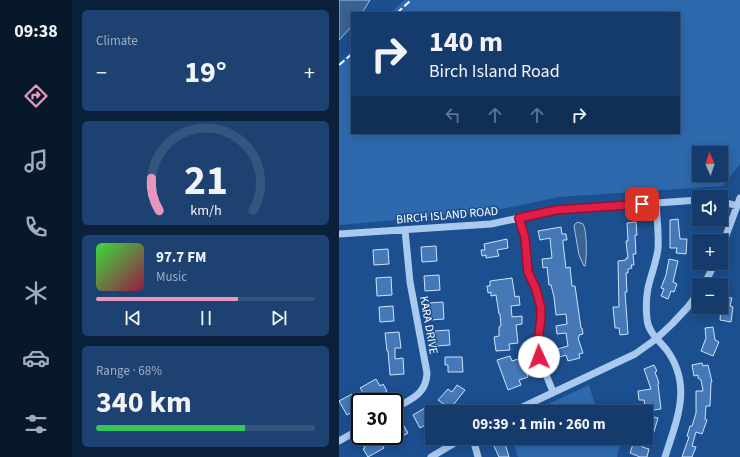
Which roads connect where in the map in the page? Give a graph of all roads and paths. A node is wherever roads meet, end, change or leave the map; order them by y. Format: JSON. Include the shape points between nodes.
{"nodes":[{"id":1,"x":740,"y":198,"type":"edge"},
{"id":2,"x":692,"y":200,"type":"edge"},
{"id":3,"x":656,"y":203,"type":"junction"},
{"id":4,"x":728,"y":203,"type":"edge"},
{"id":5,"x":737,"y":206,"type":"junction"},
{"id":6,"x":519,"y":218,"type":"junction"},
{"id":7,"x":405,"y":230,"type":"junction"},
{"id":8,"x":339,"y":234,"type":"edge"},
{"id":9,"x":727,"y":234,"type":"edge"},
{"id":10,"x":692,"y":301,"type":"edge"},
{"id":11,"x":656,"y":339,"type":"junction"},
{"id":12,"x":553,"y":392,"type":"junction"},
{"id":13,"x":403,"y":403,"type":"edge"},
{"id":14,"x":526,"y":405,"type":"edge"},
{"id":15,"x":351,"y":434,"type":"edge"},
{"id":16,"x":339,"y":441,"type":"edge"},
{"id":17,"x":451,"y":445,"type":"edge"},
{"id":18,"x":474,"y":445,"type":"edge"},
{"id":19,"x":431,"y":457,"type":"edge"},
{"id":20,"x":478,"y":457,"type":"edge"},
{"id":21,"x":665,"y":457,"type":"edge"}],
"edges":[{"from":1,"to":5,"type":"street"},
{"from":2,"to":3,"type":"street","name":"BIRCH ISLAND ROAD"},
{"from":3,"to":6,"type":"street","name":"BIRCH ISLAND ROAD","via":[[556,210]]},
{"from":3,"to":11,"type":"street","via":[[658,250],[646,305],[648,327]]},
{"from":4,"to":5,"type":"street"},
{"from":5,"to":9,"type":"street"},
{"from":6,"to":7,"type":"street","name":"BIRCH ISLAND ROAD","via":[[491,224]]},
{"from":6,"to":12,"type":"street","via":[[525,238],[528,272],[541,308],[539,357]]},
{"from":7,"to":8,"type":"street","name":"BIRCH ISLAND ROAD"},
{"from":7,"to":13,"type":"street","name":"KARA DRIVE","via":[[410,282],[429,380],[421,392]]},
{"from":10,"to":11,"type":"street"},
{"from":11,"to":12,"type":"street","via":[[635,354]]},
{"from":11,"to":21,"type":"street","via":[[674,362],[681,392],[681,406]]},
{"from":12,"to":14,"type":"street"},
{"from":15,"to":16,"type":"street"},
{"from":17,"to":19,"type":"street"},
{"from":18,"to":20,"type":"street"}]}
